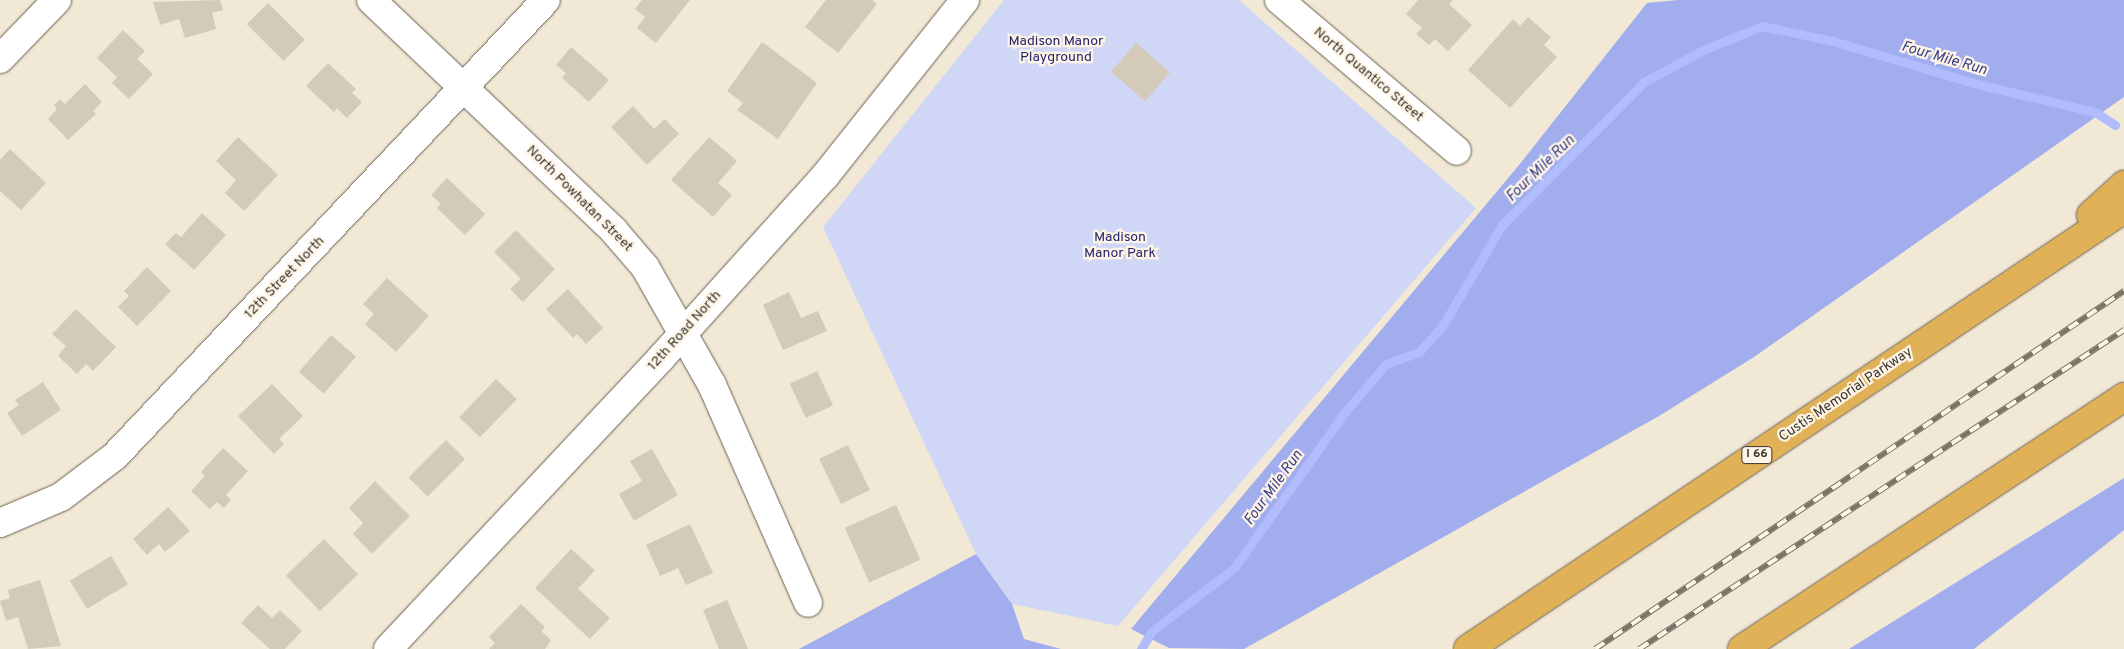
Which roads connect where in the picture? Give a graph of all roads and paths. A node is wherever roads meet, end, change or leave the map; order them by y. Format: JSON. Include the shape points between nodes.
{"nodes":[{"id":1,"x":57,"y":0,"type":"edge"},
{"id":2,"x":371,"y":0,"type":"edge"},
{"id":3,"x":546,"y":0,"type":"edge"},
{"id":4,"x":965,"y":0,"type":"edge"},
{"id":5,"x":1279,"y":0,"type":"edge"},
{"id":6,"x":0,"y":59,"type":"edge"},
{"id":7,"x":464,"y":87,"type":"junction"},
{"id":8,"x":1457,"y":151,"type":"dead end"},
{"id":9,"x":2124,"y":185,"type":"edge"},
{"id":10,"x":2124,"y":209,"type":"edge"},
{"id":11,"x":2022,"y":278,"type":"junction"},
{"id":12,"x":685,"y":332,"type":"junction"},
{"id":13,"x":2124,"y":397,"type":"edge"},
{"id":14,"x":0,"y":523,"type":"edge"},
{"id":15,"x":808,"y":603,"type":"dead end"},
{"id":16,"x":388,"y":649,"type":"edge"},
{"id":17,"x":1468,"y":649,"type":"edge"},
{"id":18,"x":1742,"y":649,"type":"edge"}],
"edges":[{"from":1,"to":6,"type":"street"},
{"from":2,"to":7,"type":"street","name":"North Powhatan Street"},
{"from":3,"to":7,"type":"street","name":"12th Street North"},
{"from":4,"to":12,"type":"street","name":"12th Road North","via":[[825,176]]},
{"from":5,"to":8,"type":"street","name":"North Quantico Street"},
{"from":7,"to":12,"type":"street","name":"North Powhatan Street","via":[[614,231],[645,267]]},
{"from":7,"to":14,"type":"street","name":"12th Street North","via":[[115,456],[61,497]]},
{"from":9,"to":11,"type":"highway"},
{"from":10,"to":11,"type":"highway","name":"Custis Memorial Parkway","number":"I 66"},
{"from":11,"to":17,"type":"highway","name":"Custis Memorial Parkway","number":"I 66"},
{"from":12,"to":15,"type":"street","name":"North Powhatan Street"},
{"from":12,"to":16,"type":"street","name":"12th Road North"},
{"from":13,"to":18,"type":"highway"}]}
